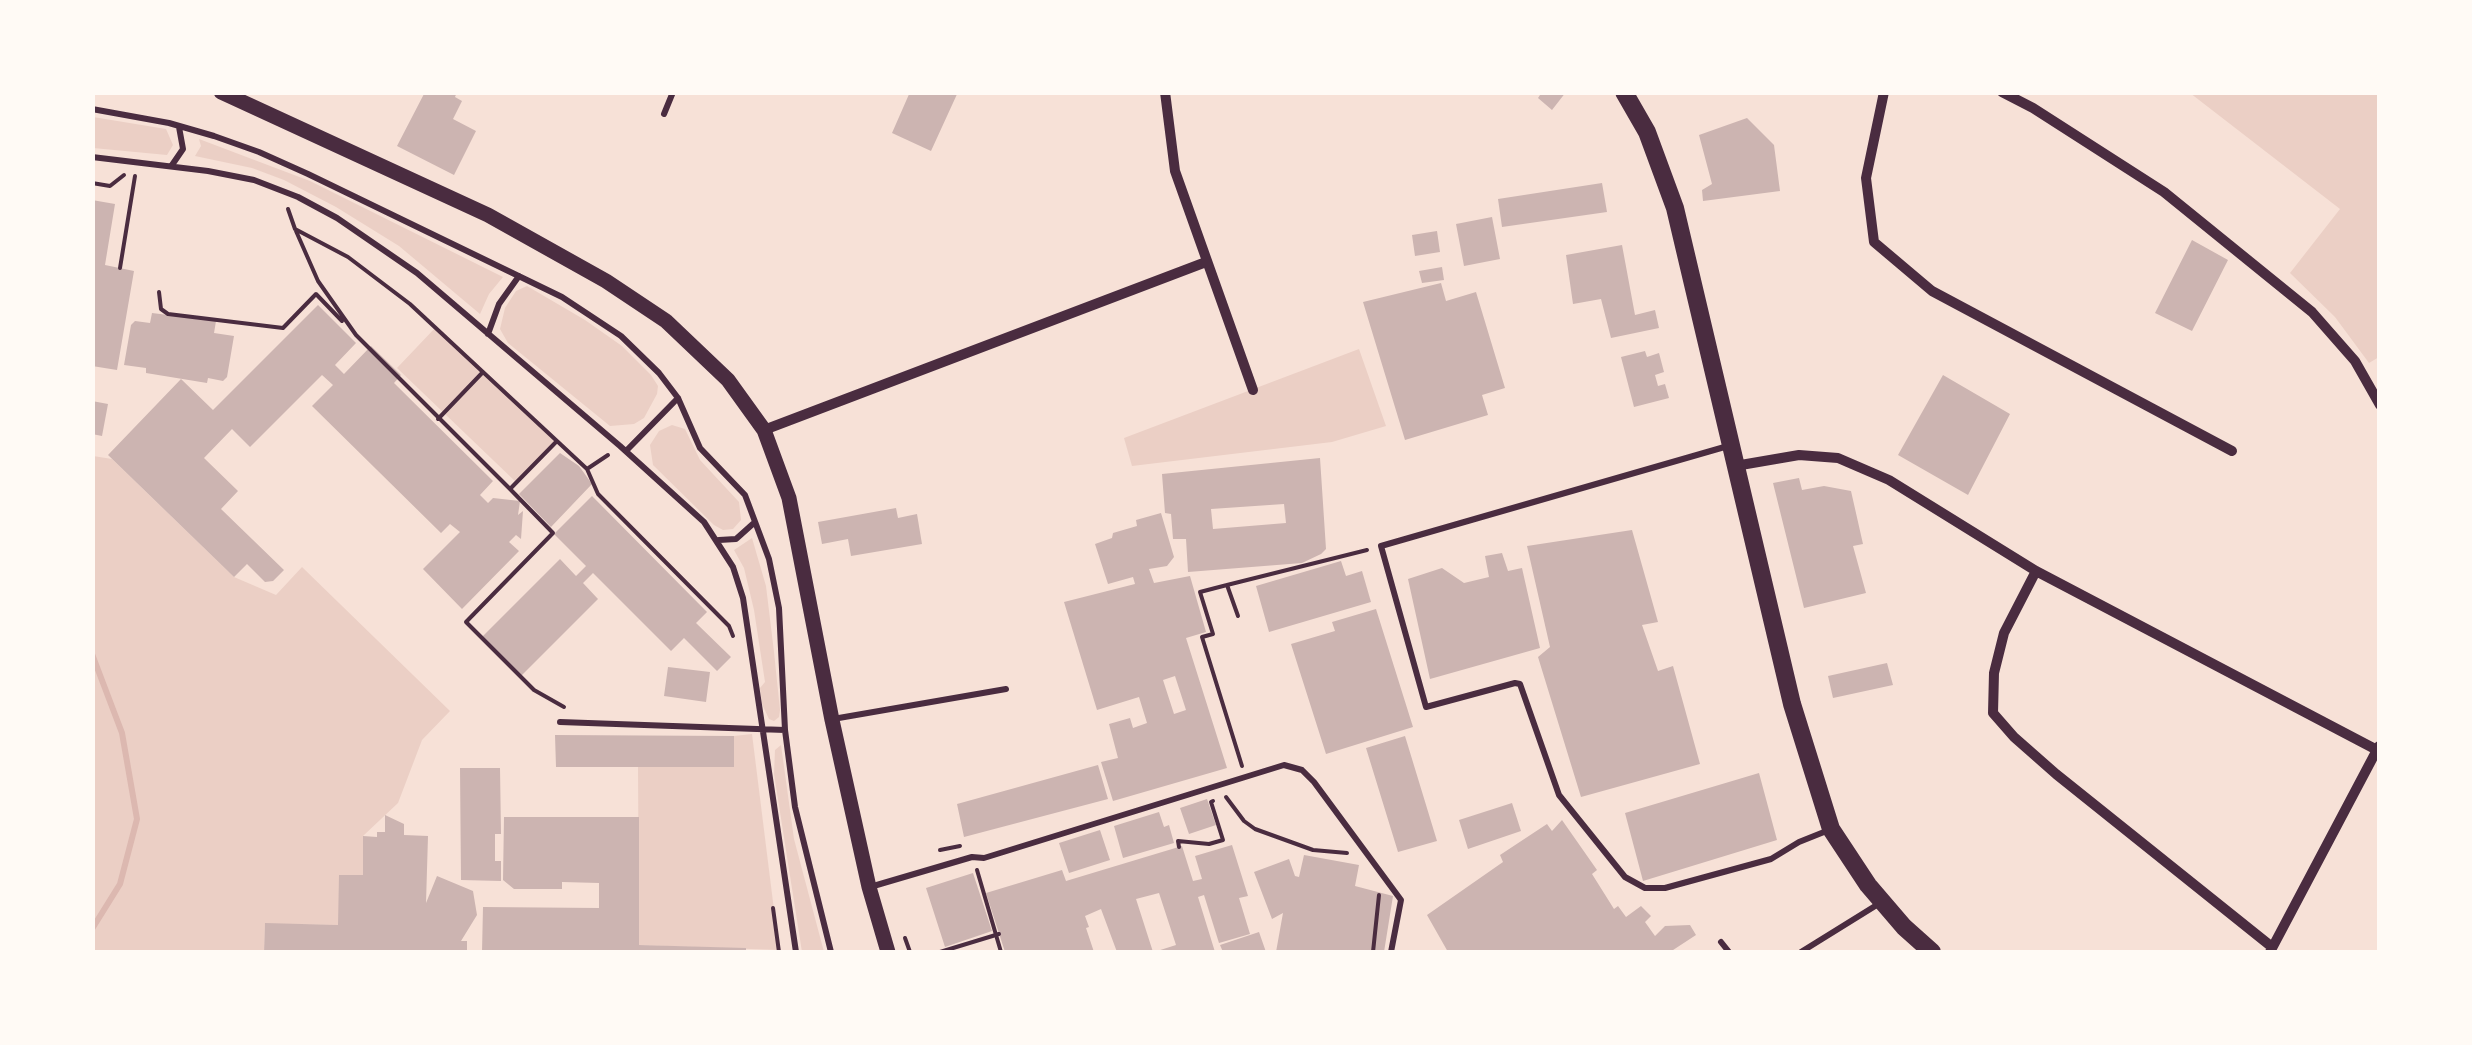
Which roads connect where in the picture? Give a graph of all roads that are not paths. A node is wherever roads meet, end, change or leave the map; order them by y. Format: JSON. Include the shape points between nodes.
{"nodes":[{"id":1,"x":221,"y":92,"type":"edge"},
{"id":2,"x":674,"y":92,"type":"edge"},
{"id":3,"x":1165,"y":92,"type":"edge"},
{"id":4,"x":1624,"y":92,"type":"edge"},
{"id":5,"x":1884,"y":92,"type":"edge"},
{"id":6,"x":2002,"y":92,"type":"edge"},
{"id":7,"x":92,"y":109,"type":"edge"},
{"id":8,"x":664,"y":114,"type":"dead end"},
{"id":9,"x":179,"y":126,"type":"junction"},
{"id":10,"x":92,"y":157,"type":"edge"},
{"id":11,"x":172,"y":166,"type":"junction"},
{"id":12,"x":1206,"y":262,"type":"junction"},
{"id":13,"x":519,"y":276,"type":"junction"},
{"id":14,"x":488,"y":334,"type":"junction"},
{"id":15,"x":1253,"y":390,"type":"dead end"},
{"id":16,"x":678,"y":398,"type":"junction"},
{"id":17,"x":2380,"y":405,"type":"edge"},
{"id":18,"x":764,"y":430,"type":"junction"},
{"id":19,"x":1729,"y":445,"type":"junction"},
{"id":20,"x":623,"y":448,"type":"junction"},
{"id":21,"x":2232,"y":451,"type":"dead end"},
{"id":22,"x":1734,"y":466,"type":"junction"},
{"id":23,"x":755,"y":522,"type":"junction"},
{"id":24,"x":719,"y":540,"type":"junction"},
{"id":25,"x":2036,"y":570,"type":"junction"},
{"id":26,"x":1006,"y":689,"type":"dead end"},
{"id":27,"x":832,"y":720,"type":"junction"},
{"id":28,"x":560,"y":722,"type":"dead end"},
{"id":29,"x":762,"y":729,"type":"junction"},
{"id":30,"x":784,"y":730,"type":"junction"},
{"id":31,"x":2378,"y":748,"type":"edge"},
{"id":32,"x":1831,"y":829,"type":"junction"},
{"id":33,"x":870,"y":888,"type":"junction"},
{"id":34,"x":1882,"y":902,"type":"junction"},
{"id":35,"x":1721,"y":942,"type":"dead end"},
{"id":36,"x":2271,"y":950,"type":"edge"},
{"id":37,"x":796,"y":952,"type":"edge"},
{"id":38,"x":831,"y":952,"type":"edge"},
{"id":39,"x":888,"y":952,"type":"edge"},
{"id":40,"x":1390,"y":952,"type":"edge"},
{"id":41,"x":1729,"y":952,"type":"edge"},
{"id":42,"x":1801,"y":952,"type":"edge"},
{"id":43,"x":1932,"y":952,"type":"edge"}],
"edges":[{"from":1,"to":18,"type":"street","via":[[488,215],[606,281],[666,320],[728,380]]},
{"from":2,"to":8,"type":"lane"},
{"from":3,"to":12,"type":"street","via":[[1175,171]]},
{"from":4,"to":19,"type":"main road","via":[[1675,208]]},
{"from":5,"to":21,"type":"street","via":[[1866,178],[1874,242],[1932,291]]},
{"from":6,"to":17,"type":"street","via":[[2164,192],[2312,312],[2356,361]]},
{"from":7,"to":9,"type":"lane"},
{"from":9,"to":11,"type":"lane","via":[[183,150]]},
{"from":9,"to":13,"type":"lane","via":[[260,152]]},
{"from":10,"to":11,"type":"lane"},
{"from":11,"to":14,"type":"lane","via":[[254,180],[324,211],[416,272]]},
{"from":12,"to":15,"type":"street"},
{"from":12,"to":18,"type":"street"},
{"from":13,"to":14,"type":"lane"},
{"from":13,"to":16,"type":"lane","via":[[621,336]]},
{"from":14,"to":20,"type":"lane"},
{"from":16,"to":20,"type":"lane"},
{"from":16,"to":23,"type":"lane","via":[[700,448],[745,495]]},
{"from":18,"to":27,"type":"street","via":[[788,498]]},
{"from":19,"to":22,"type":"main road"},
{"from":19,"to":32,"type":"lane","via":[[1381,546],[1426,707],[1520,684],[1559,795],[1624,877],[1644,888],[1665,888],[1771,859]]},
{"from":20,"to":24,"type":"lane"},
{"from":22,"to":25,"type":"street","via":[[1799,455],[1838,458],[1889,480]]},
{"from":22,"to":32,"type":"main road","via":[[1792,704]]},
{"from":23,"to":24,"type":"lane","via":[[736,539]]},
{"from":23,"to":30,"type":"lane","via":[[779,608]]},
{"from":24,"to":29,"type":"lane","via":[[744,598]]},
{"from":25,"to":31,"type":"street"},
{"from":25,"to":36,"type":"street","via":[[2004,634],[1993,713],[2056,774]]},
{"from":26,"to":27,"type":"lane"},
{"from":27,"to":33,"type":"street"},
{"from":28,"to":29,"type":"lane"},
{"from":29,"to":30,"type":"lane"},
{"from":29,"to":37,"type":"lane"},
{"from":30,"to":38,"type":"lane"},
{"from":31,"to":36,"type":"street"},
{"from":32,"to":34,"type":"main road"},
{"from":33,"to":39,"type":"street"},
{"from":33,"to":40,"type":"lane","via":[[1294,766],[1314,782],[1400,900]]},
{"from":34,"to":42,"type":"lane"},
{"from":34,"to":43,"type":"main road"},
{"from":35,"to":41,"type":"lane"}]}
